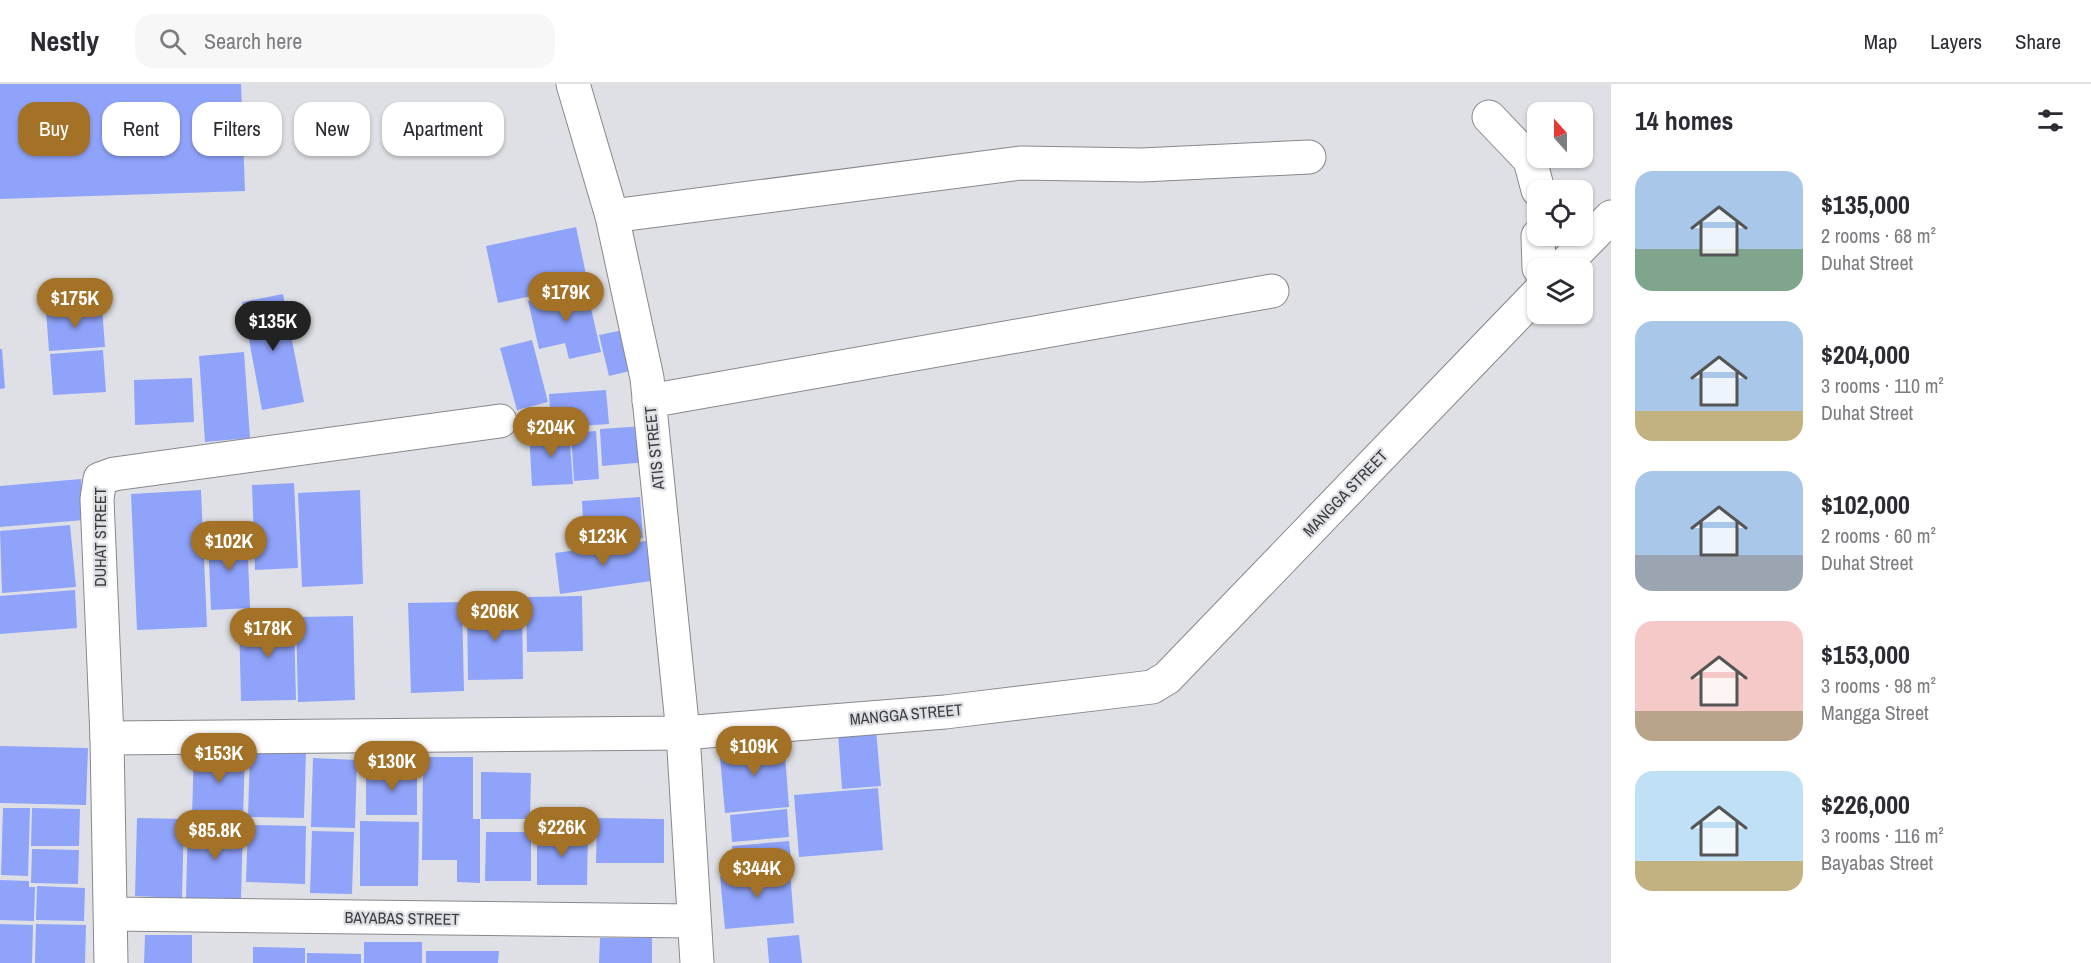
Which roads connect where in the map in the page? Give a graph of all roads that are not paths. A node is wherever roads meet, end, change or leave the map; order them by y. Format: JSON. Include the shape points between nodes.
{"nodes":[{"id":1,"x":573,"y":84,"type":"edge"},
{"id":2,"x":1489,"y":117,"type":"dead end"},
{"id":3,"x":1310,"y":157,"type":"dead end"},
{"id":4,"x":1535,"y":180,"type":"edge"},
{"id":5,"x":612,"y":216,"type":"junction"},
{"id":6,"x":1611,"y":217,"type":"edge"},
{"id":7,"x":1571,"y":258,"type":"edge"},
{"id":8,"x":1272,"y":291,"type":"dead end"},
{"id":9,"x":1527,"y":304,"type":"edge"},
{"id":10,"x":649,"y":401,"type":"junction"},
{"id":11,"x":500,"y":421,"type":"dead end"},
{"id":12,"x":683,"y":733,"type":"junction"},
{"id":13,"x":107,"y":738,"type":"junction"},
{"id":14,"x":111,"y":914,"type":"junction"},
{"id":15,"x":693,"y":921,"type":"junction"},
{"id":16,"x":111,"y":963,"type":"edge"},
{"id":17,"x":697,"y":963,"type":"edge"}],
"edges":[{"from":1,"to":5,"type":"street","name":"ATIS STREET"},
{"from":2,"to":4,"type":"street","via":[[1530,160]]},
{"from":3,"to":5,"type":"street","via":[[1142,165],[1020,163]]},
{"from":5,"to":10,"type":"street","name":"ATIS STREET"},
{"from":6,"to":7,"type":"street"},
{"from":8,"to":10,"type":"street"},
{"from":9,"to":12,"type":"street","name":"MANGGA STREET","via":[[1167,678],[1152,687],[945,712]]},
{"from":10,"to":12,"type":"street","name":"ATIS STREET"},
{"from":11,"to":13,"type":"street","name":"DUHAT STREET","via":[[100,479],[97,499]]},
{"from":12,"to":13,"type":"street","name":"MANGGA STREET"},
{"from":12,"to":15,"type":"street","name":"ATIS STREET"},
{"from":13,"to":14,"type":"street","name":"DUHAT STREET"},
{"from":14,"to":15,"type":"street","name":"BAYABAS STREET"},
{"from":14,"to":16,"type":"street","name":"DUHAT STREET"},
{"from":15,"to":17,"type":"street","name":"ATIS STREET"}]}
